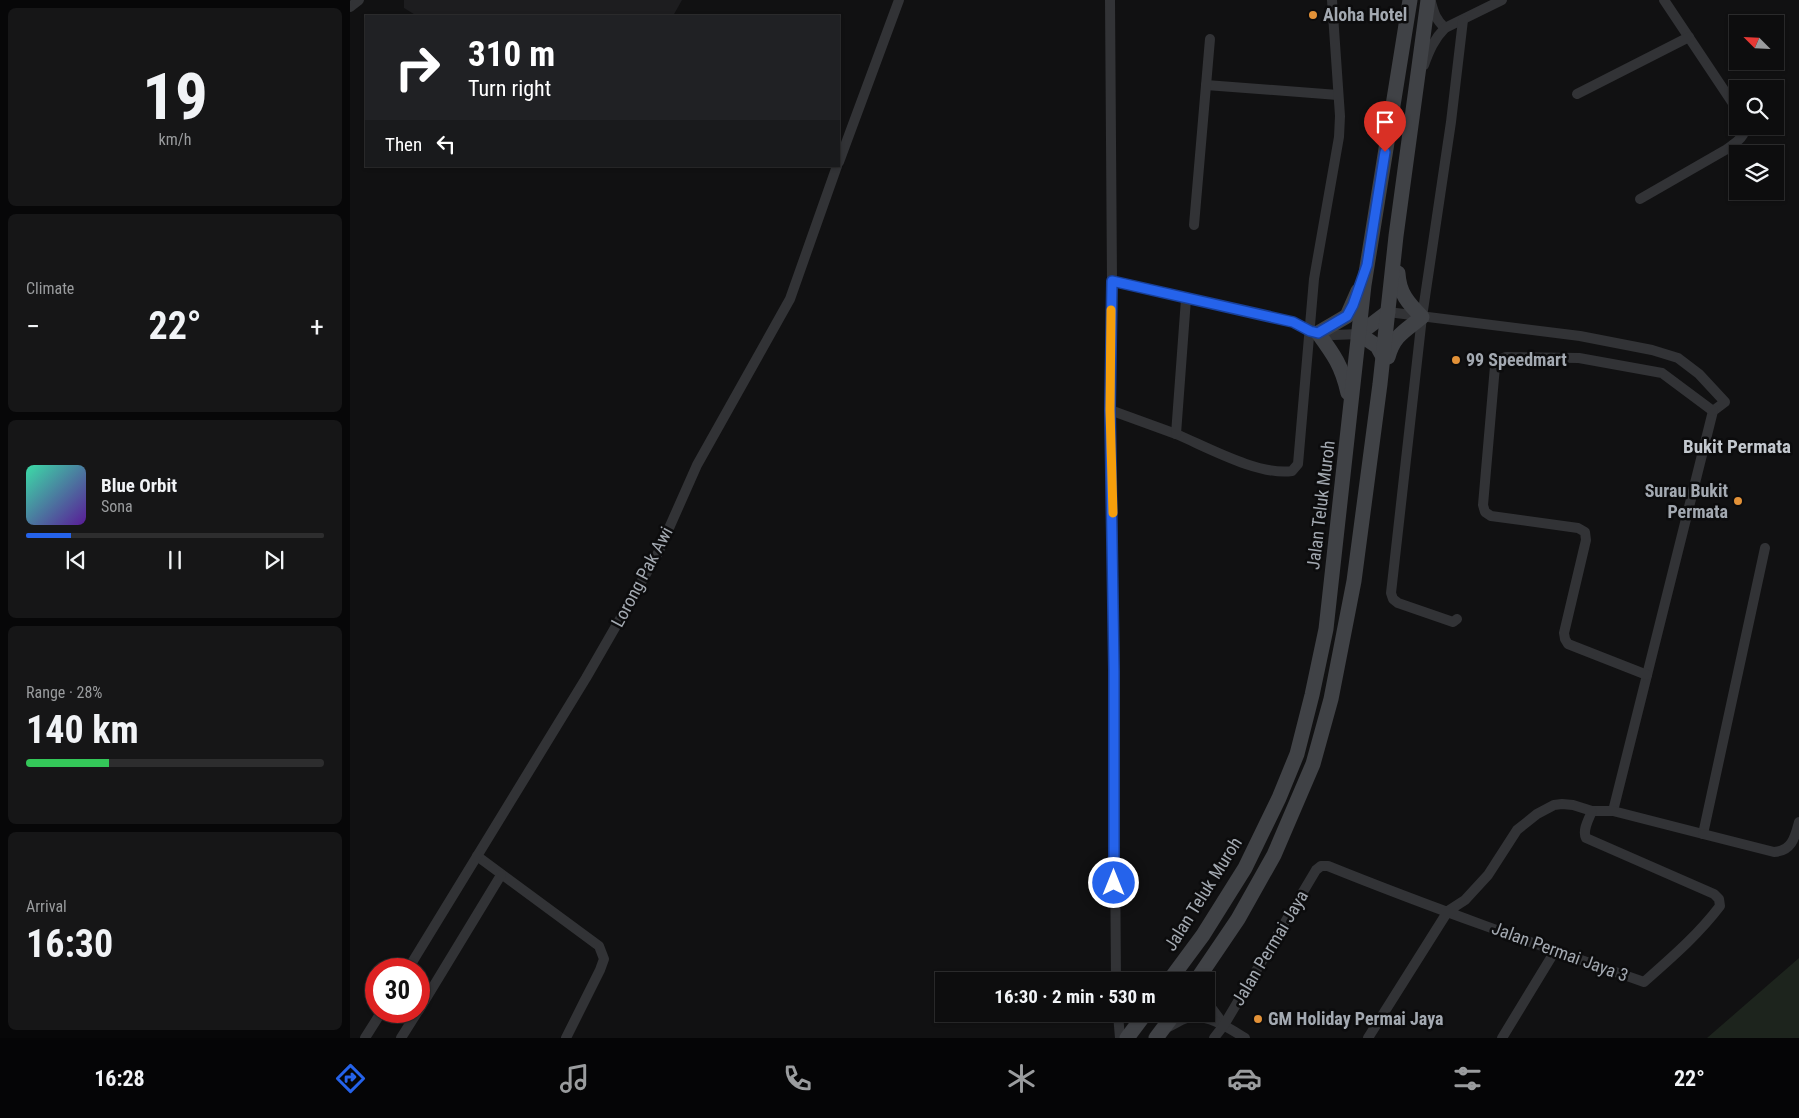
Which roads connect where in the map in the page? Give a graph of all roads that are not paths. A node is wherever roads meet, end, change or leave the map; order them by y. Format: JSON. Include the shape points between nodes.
{"nodes":[{"id":1,"x":358,"y":0,"type":"edge"},
{"id":2,"x":898,"y":0,"type":"edge"},
{"id":3,"x":1110,"y":0,"type":"edge"},
{"id":4,"x":1332,"y":0,"type":"edge"},
{"id":5,"x":1410,"y":0,"type":"edge"},
{"id":6,"x":1429,"y":0,"type":"edge"},
{"id":7,"x":1502,"y":0,"type":"edge"},
{"id":8,"x":1664,"y":0,"type":"edge"},
{"id":9,"x":350,"y":7,"type":"edge"},
{"id":10,"x":1463,"y":20,"type":"junction"},
{"id":11,"x":1445,"y":28,"type":"junction"},
{"id":12,"x":1689,"y":37,"type":"junction"},
{"id":13,"x":1210,"y":39,"type":"dead end"},
{"id":14,"x":1417,"y":82,"type":"junction"},
{"id":15,"x":1206,"y":85,"type":"junction"},
{"id":16,"x":1578,"y":94,"type":"dead end"},
{"id":17,"x":1338,"y":96,"type":"junction"},
{"id":18,"x":1729,"y":98,"type":"edge"},
{"id":19,"x":1742,"y":135,"type":"edge"},
{"id":20,"x":840,"y":159,"type":"edge"},
{"id":21,"x":837,"y":167,"type":"edge"},
{"id":22,"x":1640,"y":199,"type":"dead end"},
{"id":23,"x":1194,"y":225,"type":"dead end"},
{"id":24,"x":1396,"y":236,"type":"junction"},
{"id":25,"x":1367,"y":265,"type":"junction"},
{"id":26,"x":1112,"y":281,"type":"junction"},
{"id":27,"x":1364,"y":285,"type":"junction"},
{"id":28,"x":1186,"y":299,"type":"junction"},
{"id":29,"x":1388,"y":312,"type":"junction"},
{"id":30,"x":1422,"y":316,"type":"junction"},
{"id":31,"x":1314,"y":332,"type":"junction"},
{"id":32,"x":1359,"y":334,"type":"junction"},
{"id":33,"x":1383,"y":357,"type":"junction"},
{"id":34,"x":1380,"y":384,"type":"junction"},
{"id":35,"x":1351,"y":409,"type":"junction"},
{"id":36,"x":1110,"y":410,"type":"junction"},
{"id":37,"x":1713,"y":411,"type":"junction"},
{"id":38,"x":1176,"y":434,"type":"junction"},
{"id":39,"x":1765,"y":548,"type":"dead end"},
{"id":40,"x":1457,"y":619,"type":"dead end"},
{"id":41,"x":1647,"y":675,"type":"junction"},
{"id":42,"x":1592,"y":811,"type":"junction"},
{"id":43,"x":1612,"y":811,"type":"junction"},
{"id":44,"x":1799,"y":822,"type":"edge"},
{"id":45,"x":1703,"y":834,"type":"junction"},
{"id":46,"x":477,"y":856,"type":"junction"},
{"id":47,"x":1316,"y":870,"type":"joint"},
{"id":48,"x":501,"y":875,"type":"junction"},
{"id":49,"x":1448,"y":911,"type":"junction"},
{"id":50,"x":1556,"y":951,"type":"junction"},
{"id":51,"x":415,"y":958,"type":"edge"},
{"id":52,"x":1116,"y":972,"type":"edge"},
{"id":53,"x":1176,"y":972,"type":"edge"},
{"id":54,"x":1207,"y":972,"type":"edge"},
{"id":55,"x":430,"y":990,"type":"edge"},
{"id":56,"x":1215,"y":1013,"type":"edge"},
{"id":57,"x":1119,"y":1022,"type":"edge"},
{"id":58,"x":1139,"y":1022,"type":"edge"},
{"id":59,"x":1168,"y":1022,"type":"edge"},
{"id":60,"x":374,"y":1023,"type":"edge"},
{"id":61,"x":410,"y":1023,"type":"edge"},
{"id":62,"x":1224,"y":1025,"type":"junction"},
{"id":63,"x":1159,"y":1034,"type":"edge"},
{"id":64,"x":365,"y":1038,"type":"edge"},
{"id":65,"x":401,"y":1038,"type":"edge"},
{"id":66,"x":566,"y":1038,"type":"edge"},
{"id":67,"x":1120,"y":1038,"type":"edge"},
{"id":68,"x":1127,"y":1038,"type":"edge"},
{"id":69,"x":1214,"y":1038,"type":"edge"},
{"id":70,"x":1245,"y":1038,"type":"edge"},
{"id":71,"x":1368,"y":1038,"type":"edge"},
{"id":72,"x":1502,"y":1038,"type":"edge"}],
"edges":[{"from":1,"to":9,"type":"street"},
{"from":2,"to":20,"type":"street"},
{"from":3,"to":26,"type":"street"},
{"from":4,"to":17,"type":"street"},
{"from":5,"to":25,"type":"main road","name":"Jalan Teluk Muroh"},
{"from":6,"to":11,"type":"street","via":[[1434,16]]},
{"from":6,"to":14,"type":"main road"},
{"from":7,"to":10,"type":"street"},
{"from":8,"to":12,"type":"street"},
{"from":10,"to":11,"type":"street"},
{"from":10,"to":30,"type":"street"},
{"from":11,"to":14,"type":"street","via":[[1431,48]]},
{"from":12,"to":16,"type":"street"},
{"from":12,"to":18,"type":"street"},
{"from":13,"to":15,"type":"street"},
{"from":14,"to":24,"type":"main road"},
{"from":15,"to":17,"type":"street"},
{"from":15,"to":23,"type":"street"},
{"from":17,"to":31,"type":"street","via":[[1339,137],[1314,279]]},
{"from":19,"to":22,"type":"street","via":[[1727,149]]},
{"from":21,"to":46,"type":"street","name":"Lorong Pak Awi","via":[[790,299],[697,465],[658,553]]},
{"from":24,"to":29,"type":"main road"},
{"from":24,"to":30,"type":"main road","via":[[1398,284],[1406,300]]},
{"from":25,"to":27,"type":"main road","name":"Jalan Teluk Muroh"},
{"from":25,"to":31,"type":"main road","via":[[1347,316]]},
{"from":26,"to":28,"type":"street"},
{"from":26,"to":36,"type":"street"},
{"from":27,"to":29,"type":"main road","via":[[1372,298]]},
{"from":27,"to":32,"type":"main road","name":"Jalan Teluk Muroh"},
{"from":28,"to":31,"type":"street","via":[[1293,322]]},
{"from":28,"to":38,"type":"street"},
{"from":29,"to":30,"type":"street"},
{"from":29,"to":32,"type":"main road"},
{"from":29,"to":33,"type":"main road"},
{"from":30,"to":34,"type":"main road","via":[[1391,344]]},
{"from":30,"to":37,"type":"street","via":[[1559,333],[1678,358],[1699,374],[1724,402]]},
{"from":30,"to":40,"type":"street","via":[[1391,593],[1398,603],[1453,622]]},
{"from":31,"to":32,"type":"street"},
{"from":31,"to":35,"type":"main road","via":[[1339,361]]},
{"from":31,"to":38,"type":"street","via":[[1298,464],[1292,471],[1282,472],[1239,462]]},
{"from":32,"to":33,"type":"main road","via":[[1377,346]]},
{"from":32,"to":35,"type":"main road","name":"Jalan Teluk Muroh"},
{"from":33,"to":34,"type":"main road"},
{"from":34,"to":54,"type":"main road","via":[[1344,641],[1313,764],[1274,855]]},
{"from":35,"to":53,"type":"main road","name":"Jalan Teluk Muroh","via":[[1326,629],[1297,754],[1245,868]]},
{"from":36,"to":38,"type":"street"},
{"from":36,"to":52,"type":"street"},
{"from":37,"to":41,"type":"street"},
{"from":37,"to":41,"type":"street","via":[[1662,372],[1579,358],[1506,357],[1498,360],[1495,366],[1482,505],[1484,512],[1491,516],[1578,528],[1585,532],[1565,639],[1568,644]]},
{"from":39,"to":45,"type":"street"},
{"from":41,"to":43,"type":"street"},
{"from":42,"to":43,"type":"street"},
{"from":42,"to":49,"type":"street","via":[[1562,804],[1537,814],[1517,830],[1488,875],[1465,900]]},
{"from":42,"to":50,"type":"street","name":"Jalan Permai Jaya 3","via":[[1585,829],[1586,838],[1714,894],[1720,906],[1688,942],[1644,982]]},
{"from":43,"to":45,"type":"street"},
{"from":44,"to":45,"type":"street","via":[[1791,844],[1782,852]]},
{"from":46,"to":48,"type":"street"},
{"from":46,"to":51,"type":"street","name":"Lorong Pak Awi"},
{"from":47,"to":49,"type":"street","name":"Jalan Permai Jaya 3","via":[[1328,866]]},
{"from":47,"to":62,"type":"street","name":"Jalan Permai Jaya"},
{"from":48,"to":55,"type":"street"},
{"from":48,"to":66,"type":"street","via":[[599,946],[604,959]]},
{"from":49,"to":50,"type":"street","name":"Jalan Permai Jaya 3"},
{"from":49,"to":71,"type":"street"},
{"from":50,"to":72,"type":"street"},
{"from":56,"to":62,"type":"street"},
{"from":57,"to":67,"type":"street"},
{"from":58,"to":68,"type":"main road"},
{"from":59,"to":63,"type":"main road"},
{"from":60,"to":64,"type":"street"},
{"from":61,"to":65,"type":"street"},
{"from":62,"to":63,"type":"street","via":[[1200,1017],[1187,1018]]},
{"from":62,"to":69,"type":"street","name":"Jalan Permai Jaya"},
{"from":62,"to":70,"type":"street"}]}
